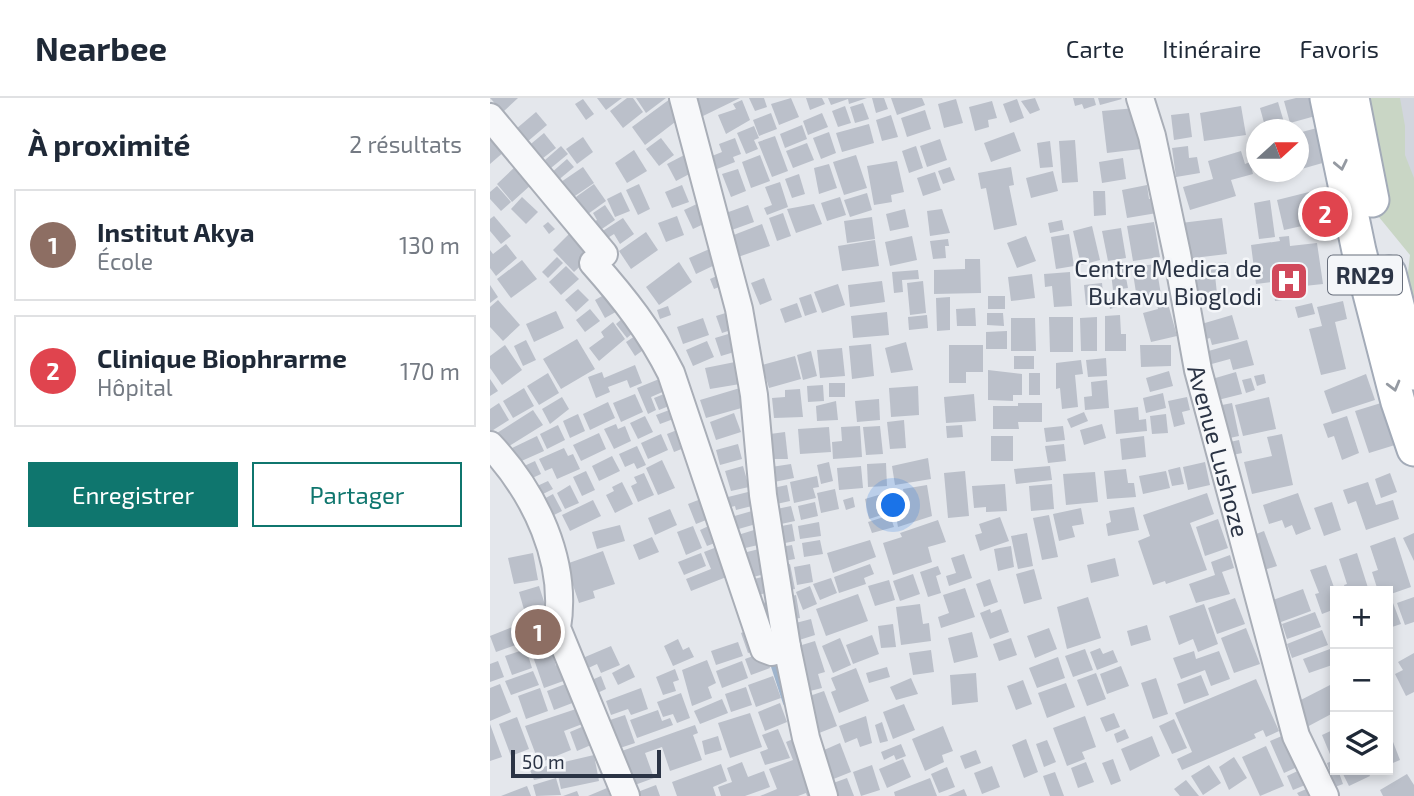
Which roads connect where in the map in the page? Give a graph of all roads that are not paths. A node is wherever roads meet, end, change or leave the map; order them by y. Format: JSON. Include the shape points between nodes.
{"nodes":[{"id":1,"x":683,"y":98,"type":"edge"},
{"id":2,"x":1140,"y":98,"type":"edge"},
{"id":3,"x":1327,"y":98,"type":"edge"},
{"id":4,"x":1352,"y":98,"type":"edge"},
{"id":5,"x":490,"y":117,"type":"edge"},
{"id":6,"x":1414,"y":373,"type":"edge"},
{"id":7,"x":490,"y":445,"type":"edge"},
{"id":8,"x":1414,"y":449,"type":"edge"},
{"id":9,"x":787,"y":647,"type":"junction"},
{"id":10,"x":626,"y":796,"type":"edge"},
{"id":11,"x":824,"y":796,"type":"edge"},
{"id":12,"x":1325,"y":796,"type":"edge"}],
"edges":[{"from":1,"to":9,"type":"street","via":[[739,309]]},
{"from":2,"to":12,"type":"street","name":"Avenue Lushoze","via":[[1202,384],[1296,736]]},
{"from":3,"to":8,"type":"main road","number":"RN29","one_way":true,"via":[[1359,251]]},
{"from":4,"to":6,"type":"main road","number":"RN29","via":[[1382,247]]},
{"from":5,"to":9,"type":"street","via":[[604,254],[593,263],[655,340],[671,373],[764,649],[772,652]]},
{"from":7,"to":10,"type":"street","via":[[530,496],[548,539],[562,598],[557,628]]},
{"from":9,"to":11,"type":"street"}]}
